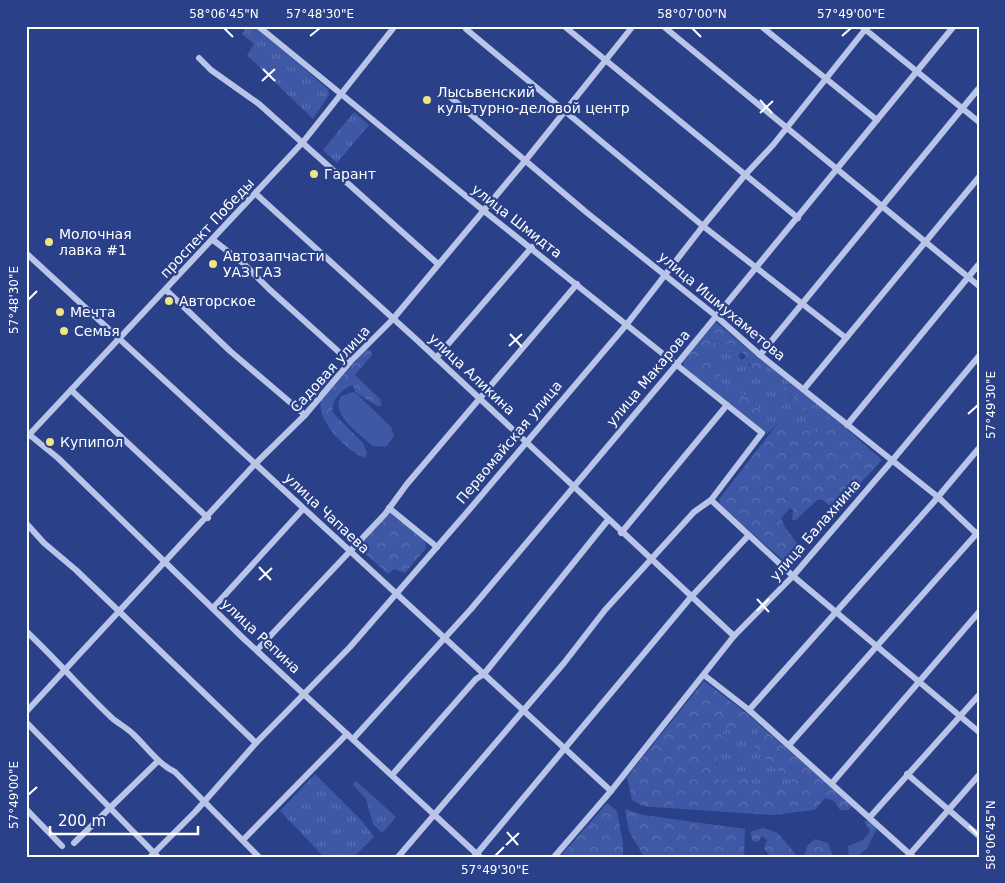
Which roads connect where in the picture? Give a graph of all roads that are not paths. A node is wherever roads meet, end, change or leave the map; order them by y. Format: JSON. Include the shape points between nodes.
{"nodes":[{"id":1,"x":258,"y":26,"type":"edge"},
{"id":2,"x":394,"y":26,"type":"edge"},
{"id":3,"x":564,"y":26,"type":"edge"},
{"id":4,"x":633,"y":26,"type":"edge"},
{"id":5,"x":663,"y":26,"type":"edge"},
{"id":6,"x":761,"y":26,"type":"edge"},
{"id":7,"x":954,"y":26,"type":"edge"},
{"id":8,"x":865,"y":27,"type":"edge"},
{"id":9,"x":466,"y":29,"type":"dead end"},
{"id":10,"x":199,"y":58,"type":"dead end"},
{"id":11,"x":606,"y":61,"type":"junction"},
{"id":12,"x":918,"y":71,"type":"junction"},
{"id":13,"x":825,"y":78,"type":"junction"},
{"id":14,"x":979,"y":88,"type":"edge"},
{"id":15,"x":342,"y":94,"type":"junction"},
{"id":16,"x":449,"y":96,"type":"dead end"},
{"id":17,"x":962,"y":108,"type":"junction"},
{"id":18,"x":566,"y":112,"type":"junction"},
{"id":19,"x":877,"y":120,"type":"junction"},
{"id":20,"x":979,"y":122,"type":"edge"},
{"id":21,"x":786,"y":127,"type":"junction"},
{"id":22,"x":303,"y":142,"type":"junction"},
{"id":23,"x":525,"y":161,"type":"junction"},
{"id":24,"x":837,"y":169,"type":"junction"},
{"id":25,"x":745,"y":175,"type":"junction"},
{"id":26,"x":979,"y":177,"type":"edge"},
{"id":27,"x":256,"y":194,"type":"junction"},
{"id":28,"x":881,"y":206,"type":"junction"},
{"id":29,"x":484,"y":211,"type":"junction"},
{"id":30,"x":798,"y":218,"type":"junction"},
{"id":31,"x":703,"y":226,"type":"junction"},
{"id":32,"x":213,"y":240,"type":"junction"},
{"id":33,"x":926,"y":243,"type":"junction"},
{"id":34,"x":532,"y":247,"type":"junction"},
{"id":35,"x":26,"y":253,"type":"edge"},
{"id":36,"x":438,"y":264,"type":"junction"},
{"id":37,"x":979,"y":264,"type":"edge"},
{"id":38,"x":757,"y":267,"type":"junction"},
{"id":39,"x":665,"y":274,"type":"junction"},
{"id":40,"x":968,"y":277,"type":"junction"},
{"id":41,"x":577,"y":284,"type":"junction"},
{"id":42,"x":979,"y":286,"type":"edge"},
{"id":43,"x":166,"y":290,"type":"junction"},
{"id":44,"x":802,"y":304,"type":"junction"},
{"id":45,"x":716,"y":316,"type":"junction"},
{"id":46,"x":393,"y":319,"type":"junction"},
{"id":47,"x":627,"y":324,"type":"junction"},
{"id":48,"x":846,"y":338,"type":"junction"},
{"id":49,"x":119,"y":340,"type":"junction"},
{"id":50,"x":760,"y":355,"type":"junction"},
{"id":51,"x":979,"y":356,"type":"edge"},
{"id":52,"x":436,"y":358,"type":"junction"},
{"id":53,"x":350,"y":362,"type":"junction"},
{"id":54,"x":677,"y":364,"type":"junction"},
{"id":55,"x":71,"y":390,"type":"junction"},
{"id":56,"x":804,"y":390,"type":"junction"},
{"id":57,"x":479,"y":398,"type":"junction"},
{"id":58,"x":727,"y":405,"type":"junction"},
{"id":59,"x":305,"y":415,"type":"junction"},
{"id":60,"x":847,"y":425,"type":"junction"},
{"id":61,"x":27,"y":435,"type":"edge"},
{"id":62,"x":526,"y":442,"type":"junction"},
{"id":63,"x":979,"y":448,"type":"edge"},
{"id":64,"x":892,"y":462,"type":"junction"},
{"id":65,"x":255,"y":464,"type":"junction"},
{"id":66,"x":572,"y":485,"type":"junction"},
{"id":67,"x":938,"y":497,"type":"junction"},
{"id":68,"x":711,"y":500,"type":"junction"},
{"id":69,"x":303,"y":508,"type":"junction"},
{"id":70,"x":389,"y":508,"type":"junction"},
{"id":71,"x":208,"y":518,"type":"junction"},
{"id":72,"x":608,"y":520,"type":"junction"},
{"id":73,"x":26,"y":523,"type":"edge"},
{"id":74,"x":621,"y":533,"type":"junction"},
{"id":75,"x":978,"y":534,"type":"edge"},
{"id":76,"x":748,"y":536,"type":"junction"},
{"id":77,"x":436,"y":547,"type":"junction"},
{"id":78,"x":350,"y":552,"type":"junction"},
{"id":79,"x":166,"y":560,"type":"junction"},
{"id":80,"x":652,"y":561,"type":"junction"},
{"id":81,"x":793,"y":576,"type":"junction"},
{"id":82,"x":396,"y":593,"type":"junction"},
{"id":83,"x":691,"y":597,"type":"junction"},
{"id":84,"x":213,"y":608,"type":"junction"},
{"id":85,"x":118,"y":611,"type":"junction"},
{"id":86,"x":837,"y":612,"type":"junction"},
{"id":87,"x":979,"y":612,"type":"edge"},
{"id":88,"x":26,"y":632,"type":"edge"},
{"id":89,"x":734,"y":636,"type":"junction"},
{"id":90,"x":445,"y":639,"type":"junction"},
{"id":91,"x":876,"y":645,"type":"junction"},
{"id":92,"x":256,"y":650,"type":"junction"},
{"id":93,"x":66,"y":668,"type":"junction"},
{"id":94,"x":484,"y":674,"type":"junction"},
{"id":95,"x":704,"y":675,"type":"junction"},
{"id":96,"x":919,"y":682,"type":"junction"},
{"id":97,"x":304,"y":693,"type":"junction"},
{"id":98,"x":979,"y":695,"type":"edge"},
{"id":99,"x":522,"y":709,"type":"junction"},
{"id":100,"x":749,"y":710,"type":"junction"},
{"id":101,"x":26,"y":712,"type":"edge"},
{"id":102,"x":960,"y":715,"type":"junction"},
{"id":103,"x":26,"y":722,"type":"edge"},
{"id":104,"x":979,"y":732,"type":"edge"},
{"id":105,"x":347,"y":734,"type":"junction"},
{"id":106,"x":353,"y":739,"type":"junction"},
{"id":107,"x":256,"y":743,"type":"junction"},
{"id":108,"x":789,"y":745,"type":"junction"},
{"id":109,"x":564,"y":748,"type":"junction"},
{"id":110,"x":158,"y":761,"type":"junction"},
{"id":111,"x":907,"y":774,"type":"junction"},
{"id":112,"x":392,"y":775,"type":"junction"},
{"id":113,"x":979,"y":775,"type":"edge"},
{"id":114,"x":832,"y":783,"type":"junction"},
{"id":115,"x":611,"y":791,"type":"junction"},
{"id":116,"x":204,"y":801,"type":"junction"},
{"id":117,"x":110,"y":808,"type":"junction"},
{"id":118,"x":949,"y":809,"type":"junction"},
{"id":119,"x":26,"y":810,"type":"edge"},
{"id":120,"x":434,"y":814,"type":"junction"},
{"id":121,"x":870,"y":816,"type":"junction"},
{"id":122,"x":979,"y":836,"type":"edge"},
{"id":123,"x":244,"y":839,"type":"junction"},
{"id":124,"x":74,"y":843,"type":"dead end"},
{"id":125,"x":62,"y":846,"type":"dead end"},
{"id":126,"x":154,"y":855,"type":"edge"},
{"id":127,"x":477,"y":856,"type":"edge"},
{"id":128,"x":912,"y":856,"type":"edge"},
{"id":129,"x":259,"y":857,"type":"edge"},
{"id":130,"x":398,"y":857,"type":"edge"},
{"id":131,"x":554,"y":857,"type":"edge"}],
"edges":[{"from":1,"to":15,"type":"street","name":"улица Шмидта"},
{"from":2,"to":15,"type":"street","name":"проспект Победы"},
{"from":3,"to":11,"type":"street"},
{"from":4,"to":11,"type":"street","name":"Садовая улица"},
{"from":5,"to":21,"type":"street"},
{"from":6,"to":13,"type":"street"},
{"from":7,"to":12,"type":"street","name":"улица Макарова"},
{"from":8,"to":12,"type":"street"},
{"from":8,"to":13,"type":"street","name":"Первомайская улица"},
{"from":9,"to":18,"type":"street"},
{"from":10,"to":22,"type":"street"},
{"from":11,"to":18,"type":"street","name":"Садовая улица"},
{"from":11,"to":25,"type":"street"},
{"from":12,"to":17,"type":"street"},
{"from":12,"to":19,"type":"street","name":"улица Макарова"},
{"from":13,"to":19,"type":"street"},
{"from":13,"to":21,"type":"street","name":"Первомайская улица"},
{"from":14,"to":17,"type":"street"},
{"from":15,"to":22,"type":"street","name":"проспект Победы"},
{"from":15,"to":29,"type":"street","name":"улица Шмидта"},
{"from":16,"to":23,"type":"street","name":"улица Ишмухаметова"},
{"from":17,"to":20,"type":"street"},
{"from":17,"to":28,"type":"street"},
{"from":18,"to":23,"type":"street","name":"Садовая улица"},
{"from":18,"to":31,"type":"street"},
{"from":19,"to":24,"type":"street","name":"улица Макарова"},
{"from":21,"to":24,"type":"street"},
{"from":21,"to":25,"type":"street","name":"Первомайская улица"},
{"from":22,"to":27,"type":"street","name":"проспект Победы"},
{"from":22,"to":36,"type":"street"},
{"from":23,"to":29,"type":"street","name":"Садовая улица"},
{"from":23,"to":39,"type":"street","name":"улица Ишмухаметова"},
{"from":24,"to":28,"type":"street"},
{"from":24,"to":30,"type":"street","name":"улица Макарова"},
{"from":25,"to":30,"type":"street"},
{"from":25,"to":31,"type":"street","name":"Первомайская улица"},
{"from":26,"to":33,"type":"street"},
{"from":27,"to":32,"type":"street","name":"проспект Победы"},
{"from":27,"to":46,"type":"street","name":"улица Аликина"},
{"from":28,"to":33,"type":"street"},
{"from":28,"to":44,"type":"street"},
{"from":29,"to":34,"type":"street","name":"улица Шмидта"},
{"from":29,"to":36,"type":"street","name":"Садовая улица"},
{"from":30,"to":38,"type":"street","name":"улица Макарова"},
{"from":31,"to":38,"type":"street"},
{"from":31,"to":39,"type":"street","name":"Первомайская улица"},
{"from":32,"to":43,"type":"street","name":"проспект Победы"},
{"from":32,"to":53,"type":"street","via":[[243,263]]},
{"from":33,"to":40,"type":"street"},
{"from":33,"to":48,"type":"street"},
{"from":34,"to":41,"type":"street","name":"улица Шмидта"},
{"from":34,"to":52,"type":"street"},
{"from":35,"to":49,"type":"street","name":"улица Чапаева"},
{"from":36,"to":46,"type":"street","name":"Садовая улица"},
{"from":37,"to":40,"type":"street"},
{"from":38,"to":44,"type":"street"},
{"from":38,"to":45,"type":"street","name":"улица Макарова"},
{"from":39,"to":45,"type":"street","name":"улица Ишмухаметова"},
{"from":39,"to":47,"type":"street","name":"Первомайская улица"},
{"from":40,"to":42,"type":"street"},
{"from":40,"to":60,"type":"street"},
{"from":41,"to":47,"type":"street","name":"улица Шмидта"},
{"from":41,"to":57,"type":"street"},
{"from":43,"to":49,"type":"street","name":"проспект Победы"},
{"from":43,"to":59,"type":"street","via":[[230,351]]},
{"from":44,"to":48,"type":"street"},
{"from":44,"to":50,"type":"street"},
{"from":45,"to":50,"type":"street","name":"улица Ишмухаметова"},
{"from":45,"to":54,"type":"street","name":"улица Макарова"},
{"from":46,"to":52,"type":"street","name":"улица Аликина"},
{"from":46,"to":53,"type":"street","name":"Садовая улица"},
{"from":47,"to":54,"type":"street","name":"улица Шмидта"},
{"from":47,"to":62,"type":"street","name":"Первомайская улица"},
{"from":48,"to":56,"type":"street"},
{"from":49,"to":55,"type":"street","name":"проспект Победы"},
{"from":49,"to":65,"type":"street","name":"улица Чапаева"},
{"from":50,"to":56,"type":"street","name":"улица Ишмухаметова"},
{"from":51,"to":64,"type":"street","name":"улица Балахнина"},
{"from":52,"to":57,"type":"street","name":"улица Аликина"},
{"from":53,"to":59,"type":"street","name":"Садовая улица"},
{"from":54,"to":58,"type":"street","name":"улица Шмидта"},
{"from":54,"to":66,"type":"street","name":"улица Макарова"},
{"from":55,"to":61,"type":"street","name":"проспект Победы"},
{"from":55,"to":71,"type":"street"},
{"from":56,"to":60,"type":"street","name":"улица Ишмухаметова"},
{"from":57,"to":62,"type":"street","name":"улица Аликина"},
{"from":57,"to":70,"type":"street"},
{"from":58,"to":68,"type":"street","name":"улица Шмидта","via":[[762,433]]},
{"from":58,"to":74,"type":"street"},
{"from":59,"to":65,"type":"street","name":"Садовая улица"},
{"from":60,"to":64,"type":"street","name":"улица Ишмухаметова"},
{"from":61,"to":79,"type":"street","name":"улица Репина","via":[[58,458]]},
{"from":62,"to":66,"type":"street","name":"улица Аликина"},
{"from":62,"to":77,"type":"street","name":"Первомайская улица"},
{"from":63,"to":67,"type":"street"},
{"from":64,"to":67,"type":"street","name":"улица Ишмухаметова"},
{"from":64,"to":81,"type":"street","name":"улица Балахнина"},
{"from":65,"to":69,"type":"street","name":"улица Чапаева"},
{"from":65,"to":71,"type":"street","name":"Садовая улица"},
{"from":66,"to":72,"type":"street","name":"улица Аликина"},
{"from":66,"to":90,"type":"street","name":"улица Макарова"},
{"from":67,"to":75,"type":"street","name":"улица Ишмухаметова"},
{"from":67,"to":86,"type":"street"},
{"from":68,"to":76,"type":"street"},
{"from":68,"to":80,"type":"street","via":[[694,512]]},
{"from":69,"to":78,"type":"street","name":"улица Чапаева"},
{"from":69,"to":84,"type":"street"},
{"from":70,"to":77,"type":"street"},
{"from":70,"to":78,"type":"street"},
{"from":71,"to":79,"type":"street","name":"Садовая улица"},
{"from":72,"to":74,"type":"street","name":"улица Аликина"},
{"from":72,"to":94,"type":"street"},
{"from":73,"to":85,"type":"street"},
{"from":74,"to":80,"type":"street","name":"улица Аликина"},
{"from":75,"to":91,"type":"street"},
{"from":76,"to":81,"type":"street"},
{"from":76,"to":83,"type":"street"},
{"from":77,"to":82,"type":"street","name":"Первомайская улица"},
{"from":78,"to":82,"type":"street","name":"улица Чапаева"},
{"from":78,"to":92,"type":"street"},
{"from":79,"to":84,"type":"street","name":"улица Репина"},
{"from":79,"to":85,"type":"street","name":"Садовая улица"},
{"from":80,"to":83,"type":"street","name":"улица Аликина"},
{"from":80,"to":99,"type":"street","via":[[605,610],[564,663]]},
{"from":81,"to":86,"type":"street"},
{"from":81,"to":89,"type":"street","name":"улица Балахнина"},
{"from":82,"to":90,"type":"street","name":"улица Чапаева"},
{"from":82,"to":97,"type":"street","name":"Первомайская улица","via":[[350,647]]},
{"from":83,"to":89,"type":"street","name":"улица Аликина"},
{"from":83,"to":109,"type":"street"},
{"from":84,"to":92,"type":"street","name":"улица Репина"},
{"from":85,"to":93,"type":"street","name":"Садовая улица"},
{"from":85,"to":107,"type":"street"},
{"from":86,"to":91,"type":"street"},
{"from":86,"to":100,"type":"street"},
{"from":87,"to":96,"type":"street"},
{"from":88,"to":93,"type":"street"},
{"from":89,"to":95,"type":"street","name":"улица Балахнина"},
{"from":90,"to":94,"type":"street","name":"улица Чапаева"},
{"from":90,"to":106,"type":"street","name":"улица Макарова"},
{"from":91,"to":96,"type":"street"},
{"from":91,"to":108,"type":"street"},
{"from":92,"to":97,"type":"street","name":"улица Репина"},
{"from":93,"to":101,"type":"street","name":"Садовая улица"},
{"from":93,"to":110,"type":"street"},
{"from":94,"to":99,"type":"street","name":"улица Чапаева"},
{"from":94,"to":112,"type":"street","via":[[476,679]]},
{"from":95,"to":100,"type":"street"},
{"from":95,"to":115,"type":"street","name":"улица Балахнина"},
{"from":96,"to":102,"type":"street"},
{"from":96,"to":114,"type":"street"},
{"from":97,"to":105,"type":"street","name":"улица Репина"},
{"from":97,"to":107,"type":"street","name":"Первомайская улица"},
{"from":98,"to":102,"type":"street"},
{"from":99,"to":109,"type":"street","name":"улица Чапаева"},
{"from":99,"to":120,"type":"street"},
{"from":100,"to":108,"type":"street"},
{"from":102,"to":104,"type":"street"},
{"from":102,"to":111,"type":"street"},
{"from":103,"to":117,"type":"street"},
{"from":105,"to":106,"type":"street","name":"улица Репина"},
{"from":105,"to":123,"type":"street"},
{"from":106,"to":112,"type":"street","name":"улица Репина"},
{"from":107,"to":116,"type":"street","name":"Первомайская улица"},
{"from":108,"to":114,"type":"street"},
{"from":109,"to":115,"type":"street","name":"улица Чапаева"},
{"from":109,"to":127,"type":"street"},
{"from":110,"to":116,"type":"street","via":[[175,772]]},
{"from":110,"to":117,"type":"street"},
{"from":111,"to":118,"type":"street"},
{"from":111,"to":121,"type":"street"},
{"from":112,"to":120,"type":"street","name":"улица Репина"},
{"from":113,"to":118,"type":"street"},
{"from":114,"to":121,"type":"street"},
{"from":115,"to":131,"type":"street","name":"улица Балахнина"},
{"from":116,"to":123,"type":"street"},
{"from":116,"to":126,"type":"street","name":"Первомайская улица"},
{"from":117,"to":124,"type":"street"},
{"from":117,"to":126,"type":"street"},
{"from":118,"to":122,"type":"street"},
{"from":118,"to":128,"type":"street"},
{"from":119,"to":125,"type":"street"},
{"from":120,"to":127,"type":"street","name":"улица Репина"},
{"from":120,"to":130,"type":"street"},
{"from":121,"to":128,"type":"street"},
{"from":123,"to":129,"type":"street"}]}
